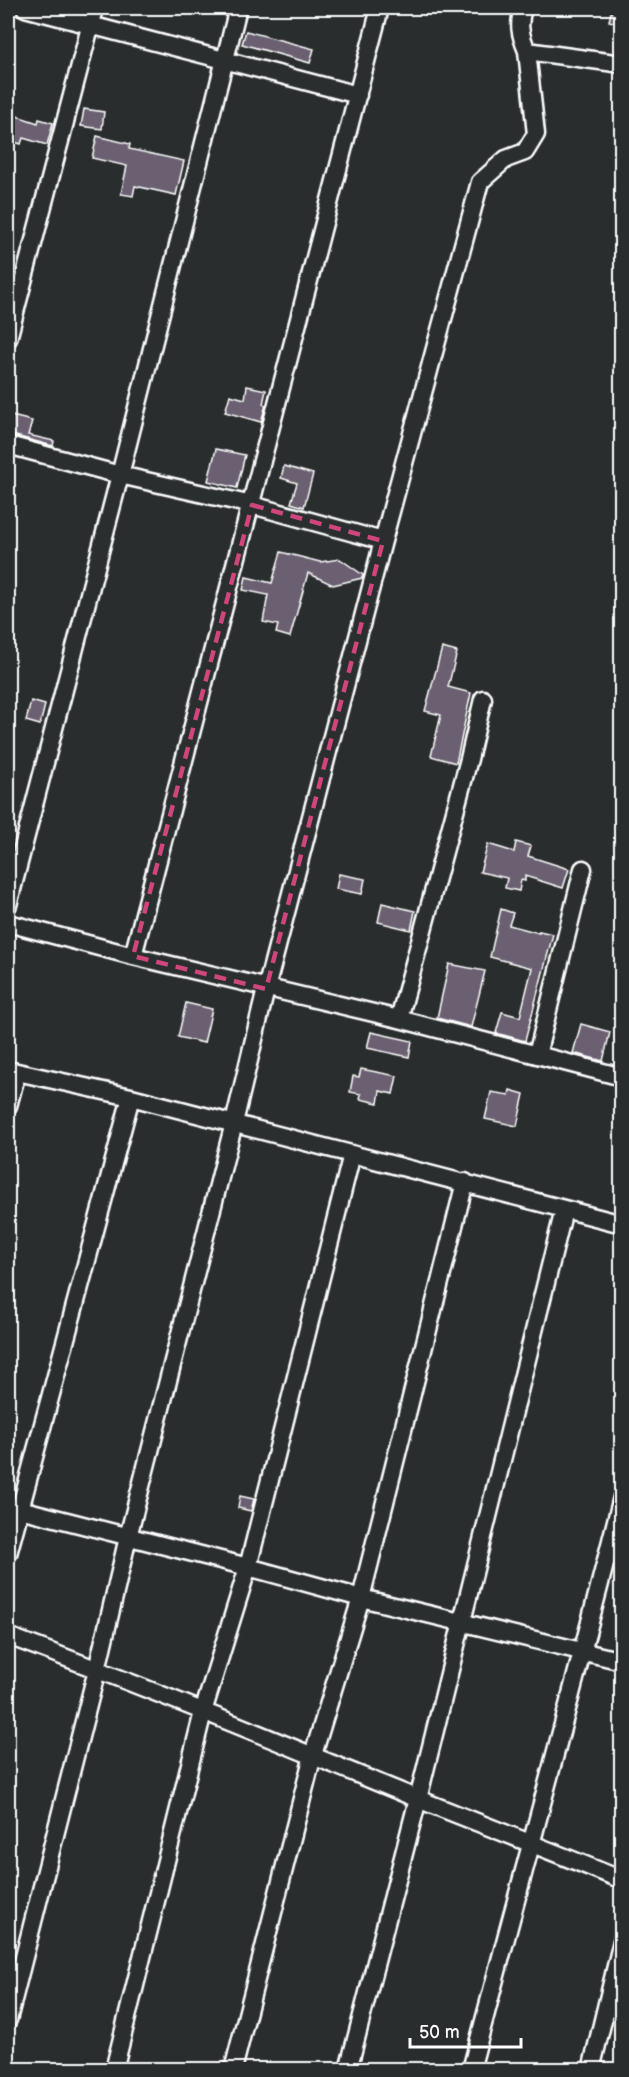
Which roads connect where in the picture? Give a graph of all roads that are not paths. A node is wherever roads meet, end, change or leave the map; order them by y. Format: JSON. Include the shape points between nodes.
{"nodes":[{"id":1,"x":25,"y":8,"type":"edge"},
{"id":2,"x":238,"y":8,"type":"edge"},
{"id":3,"x":381,"y":8,"type":"edge"},
{"id":4,"x":523,"y":8,"type":"edge"},
{"id":5,"x":93,"y":16,"type":"edge"},
{"id":6,"x":527,"y":51,"type":"junction"},
{"id":7,"x":225,"y":59,"type":"junction"},
{"id":8,"x":621,"y":64,"type":"edge"},
{"id":9,"x":358,"y":95,"type":"junction"},
{"id":10,"x":8,"y":339,"type":"edge"},
{"id":11,"x":8,"y":445,"type":"edge"},
{"id":12,"x":120,"y":476,"type":"junction"},
{"id":13,"x":252,"y":506,"type":"junction"},
{"id":14,"x":383,"y":541,"type":"junction"},
{"id":15,"x":483,"y":699,"type":"dead end"},
{"id":16,"x":583,"y":869,"type":"dead end"},
{"id":17,"x":8,"y":905,"type":"edge"},
{"id":18,"x":8,"y":923,"type":"edge"},
{"id":19,"x":133,"y":957,"type":"junction"},
{"id":20,"x":266,"y":989,"type":"junction"},
{"id":21,"x":399,"y":1019,"type":"junction"},
{"id":22,"x":537,"y":1055,"type":"junction"},
{"id":23,"x":12,"y":1071,"type":"edge"},
{"id":24,"x":621,"y":1077,"type":"edge"},
{"id":25,"x":131,"y":1097,"type":"junction"},
{"id":26,"x":8,"y":1106,"type":"edge"},
{"id":27,"x":234,"y":1123,"type":"junction"},
{"id":28,"x":352,"y":1154,"type":"junction"},
{"id":29,"x":465,"y":1182,"type":"junction"},
{"id":30,"x":564,"y":1210,"type":"junction"},
{"id":31,"x":621,"y":1224,"type":"edge"},
{"id":32,"x":621,"y":1497,"type":"edge"},
{"id":33,"x":14,"y":1508,"type":"edge"},
{"id":34,"x":128,"y":1537,"type":"junction"},
{"id":35,"x":8,"y":1554,"type":"edge"},
{"id":36,"x":248,"y":1566,"type":"junction"},
{"id":37,"x":361,"y":1598,"type":"junction"},
{"id":38,"x":462,"y":1622,"type":"junction"},
{"id":39,"x":8,"y":1636,"type":"edge"},
{"id":40,"x":584,"y":1651,"type":"junction"},
{"id":41,"x":621,"y":1661,"type":"edge"},
{"id":42,"x":97,"y":1670,"type":"junction"},
{"id":43,"x":203,"y":1712,"type":"junction"},
{"id":44,"x":313,"y":1755,"type":"junction"},
{"id":45,"x":418,"y":1799,"type":"junction"},
{"id":46,"x":530,"y":1843,"type":"junction"},
{"id":47,"x":621,"y":1880,"type":"edge"},
{"id":48,"x":621,"y":1941,"type":"edge"},
{"id":49,"x":8,"y":2020,"type":"edge"},
{"id":50,"x":114,"y":2070,"type":"edge"},
{"id":51,"x":233,"y":2070,"type":"edge"},
{"id":52,"x":348,"y":2070,"type":"edge"},
{"id":53,"x":471,"y":2070,"type":"edge"},
{"id":54,"x":591,"y":2070,"type":"edge"}],
"edges":[{"from":1,"to":5,"type":"street"},
{"from":2,"to":7,"type":"street"},
{"from":3,"to":9,"type":"street"},
{"from":4,"to":6,"type":"street","via":[[519,22]]},
{"from":5,"to":7,"type":"street"},
{"from":5,"to":10,"type":"street"},
{"from":6,"to":8,"type":"street"},
{"from":6,"to":14,"type":"street","via":[[536,134],[525,152],[506,159],[480,182]]},
{"from":7,"to":9,"type":"street"},
{"from":7,"to":12,"type":"street"},
{"from":9,"to":13,"type":"street"},
{"from":11,"to":12,"type":"street"},
{"from":12,"to":13,"type":"street"},
{"from":12,"to":17,"type":"street"},
{"from":13,"to":14,"type":"street"},
{"from":13,"to":19,"type":"street"},
{"from":14,"to":20,"type":"street"},
{"from":15,"to":21,"type":"street"},
{"from":16,"to":22,"type":"street"},
{"from":18,"to":19,"type":"street"},
{"from":19,"to":20,"type":"street"},
{"from":20,"to":21,"type":"street"},
{"from":20,"to":27,"type":"street"},
{"from":21,"to":22,"type":"street"},
{"from":22,"to":24,"type":"street"},
{"from":23,"to":25,"type":"street"},
{"from":23,"to":26,"type":"street"},
{"from":25,"to":27,"type":"street"},
{"from":25,"to":33,"type":"street"},
{"from":27,"to":28,"type":"street"},
{"from":27,"to":34,"type":"street"},
{"from":28,"to":29,"type":"street"},
{"from":28,"to":36,"type":"street"},
{"from":29,"to":30,"type":"street"},
{"from":29,"to":37,"type":"street"},
{"from":30,"to":31,"type":"street"},
{"from":30,"to":38,"type":"street"},
{"from":32,"to":40,"type":"street"},
{"from":33,"to":34,"type":"street"},
{"from":33,"to":35,"type":"street"},
{"from":34,"to":36,"type":"street"},
{"from":34,"to":42,"type":"street"},
{"from":36,"to":37,"type":"street"},
{"from":36,"to":43,"type":"street"},
{"from":37,"to":38,"type":"street"},
{"from":37,"to":44,"type":"street"},
{"from":38,"to":40,"type":"street"},
{"from":38,"to":45,"type":"street"},
{"from":39,"to":42,"type":"street"},
{"from":40,"to":41,"type":"street"},
{"from":40,"to":46,"type":"street"},
{"from":42,"to":43,"type":"street"},
{"from":42,"to":49,"type":"street"},
{"from":43,"to":44,"type":"street"},
{"from":43,"to":50,"type":"street"},
{"from":44,"to":45,"type":"street"},
{"from":44,"to":51,"type":"street"},
{"from":45,"to":46,"type":"street"},
{"from":45,"to":52,"type":"street"},
{"from":46,"to":47,"type":"street"},
{"from":46,"to":53,"type":"street"},
{"from":48,"to":54,"type":"street"}]}
